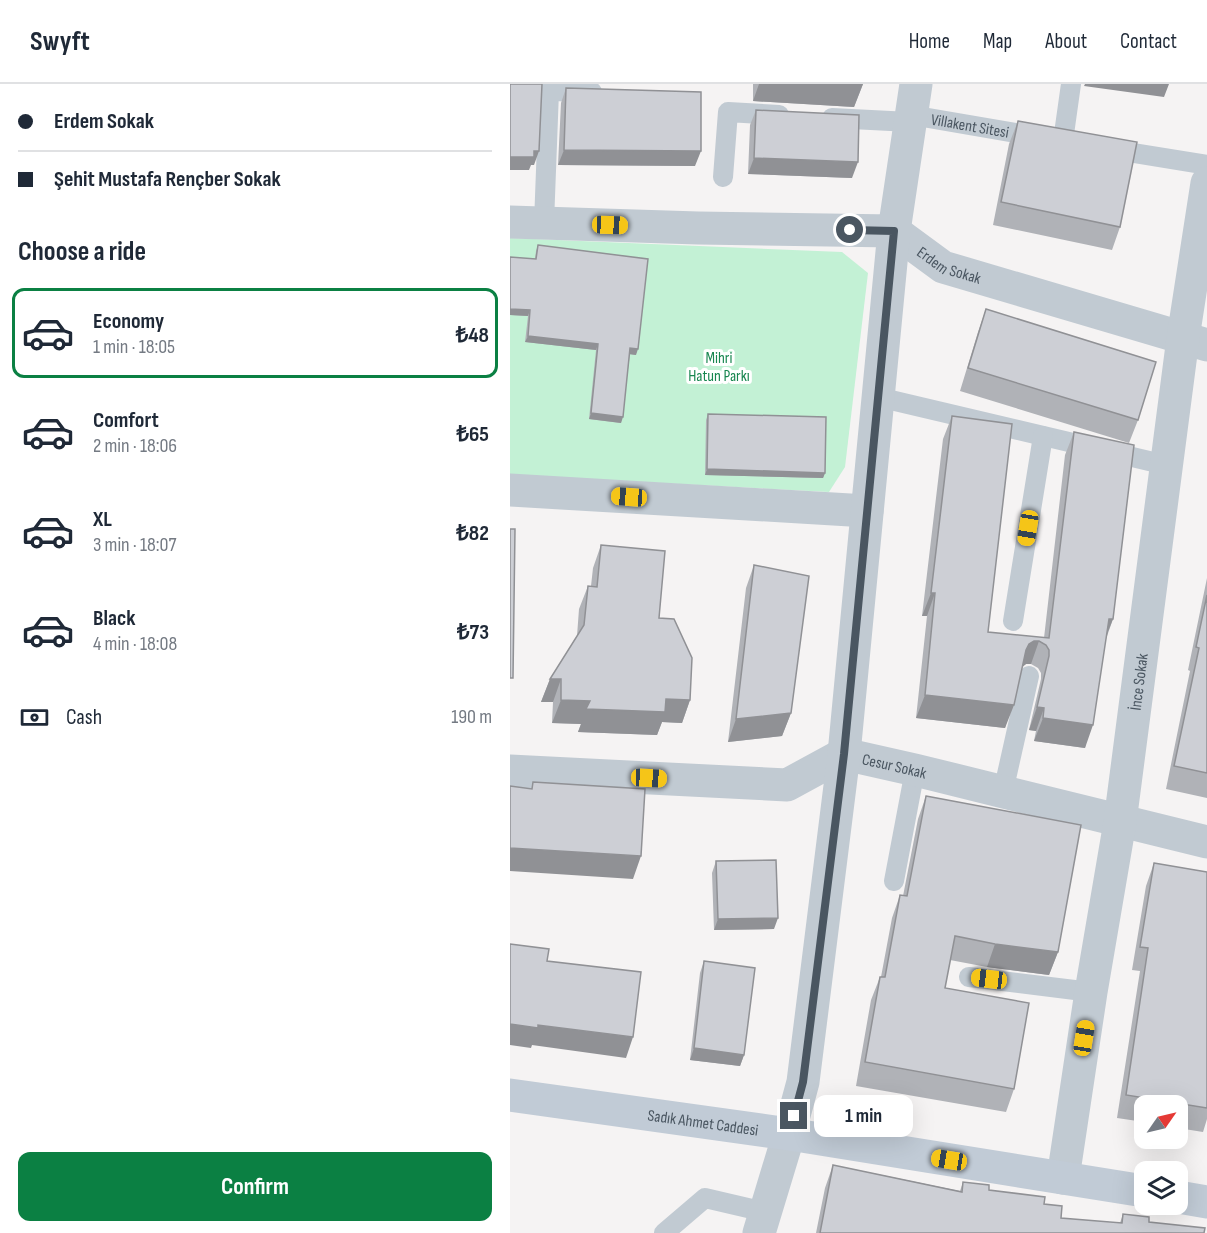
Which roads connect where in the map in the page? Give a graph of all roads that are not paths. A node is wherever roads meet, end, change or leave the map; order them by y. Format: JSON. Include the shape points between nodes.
{"nodes":[{"id":1,"x":1071,"y":84,"type":"edge"},
{"id":2,"x":605,"y":93,"type":"edge"},
{"id":3,"x":913,"y":107,"type":"edge"},
{"id":4,"x":796,"y":116,"type":"edge"},
{"id":5,"x":819,"y":117,"type":"edge"},
{"id":6,"x":1063,"y":141,"type":"junction"},
{"id":7,"x":1207,"y":165,"type":"edge"},
{"id":8,"x":723,"y":177,"type":"dead end"},
{"id":9,"x":1207,"y":183,"type":"edge"},
{"id":10,"x":510,"y":222,"type":"edge"},
{"id":11,"x":544,"y":223,"type":"junction"},
{"id":12,"x":894,"y":231,"type":"junction"},
{"id":13,"x":1195,"y":342,"type":"edge"},
{"id":14,"x":878,"y":397,"type":"junction"},
{"id":15,"x":1043,"y":436,"type":"junction"},
{"id":16,"x":1167,"y":465,"type":"junction"},
{"id":17,"x":510,"y":490,"type":"edge"},
{"id":18,"x":867,"y":511,"type":"junction"},
{"id":19,"x":1013,"y":621,"type":"dead end"},
{"id":20,"x":1029,"y":676,"type":"edge"},
{"id":21,"x":844,"y":754,"type":"junction"},
{"id":22,"x":915,"y":770,"type":"junction"},
{"id":23,"x":510,"y":771,"type":"edge"},
{"id":24,"x":1003,"y":792,"type":"junction"},
{"id":25,"x":1120,"y":822,"type":"junction"},
{"id":26,"x":1207,"y":842,"type":"edge"},
{"id":27,"x":894,"y":881,"type":"dead end"},
{"id":28,"x":969,"y":977,"type":"dead end"},
{"id":29,"x":1091,"y":992,"type":"junction"},
{"id":30,"x":510,"y":1095,"type":"edge"},
{"id":31,"x":789,"y":1134,"type":"junction"},
{"id":32,"x":1063,"y":1178,"type":"junction"},
{"id":33,"x":1134,"y":1189,"type":"edge"},
{"id":34,"x":1188,"y":1199,"type":"edge"},
{"id":35,"x":1207,"y":1202,"type":"edge"},
{"id":36,"x":762,"y":1222,"type":"edge"},
{"id":37,"x":664,"y":1233,"type":"edge"}],
"edges":[{"from":1,"to":6,"type":"lane"},
{"from":2,"to":11,"type":"lane","via":[[549,91]]},
{"from":3,"to":5,"type":"lane","name":"Villakent Sitesi"},
{"from":3,"to":6,"type":"lane","name":"Villakent Sitesi"},
{"from":3,"to":12,"type":"street"},
{"from":4,"to":8,"type":"lane","via":[[728,112]]},
{"from":6,"to":7,"type":"lane","name":"Villakent Sitesi"},
{"from":9,"to":13,"type":"street","name":"İnce Sokak"},
{"from":10,"to":11,"type":"street"},
{"from":11,"to":12,"type":"street"},
{"from":12,"to":13,"type":"street","name":"Erdem Sokak","via":[[943,267]]},
{"from":12,"to":14,"type":"street"},
{"from":13,"to":16,"type":"street","name":"İnce Sokak"},
{"from":14,"to":15,"type":"lane"},
{"from":14,"to":18,"type":"street"},
{"from":15,"to":16,"type":"lane"},
{"from":15,"to":19,"type":"lane"},
{"from":16,"to":25,"type":"street","name":"İnce Sokak"},
{"from":17,"to":18,"type":"street"},
{"from":18,"to":21,"type":"street"},
{"from":20,"to":24,"type":"lane"},
{"from":21,"to":22,"type":"street","name":"Cesur Sokak"},
{"from":21,"to":23,"type":"street","name":"Cesur Sokak","via":[[787,785]]},
{"from":21,"to":31,"type":"street","via":[[803,1082]]},
{"from":22,"to":24,"type":"street","name":"Cesur Sokak"},
{"from":22,"to":27,"type":"lane"},
{"from":24,"to":25,"type":"street","name":"Cesur Sokak"},
{"from":25,"to":26,"type":"street","name":"Cesur Sokak"},
{"from":25,"to":29,"type":"street","name":"İnce Sokak"},
{"from":28,"to":29,"type":"lane"},
{"from":29,"to":32,"type":"street","name":"İnce Sokak"},
{"from":30,"to":31,"type":"main road","name":"Sadık Ahmet Caddesi"},
{"from":31,"to":32,"type":"main road","name":"Sadık Ahmet Caddesi"},
{"from":31,"to":36,"type":"street"},
{"from":32,"to":33,"type":"main road","name":"Sadık Ahmet Caddesi"},
{"from":34,"to":35,"type":"main road"},
{"from":36,"to":37,"type":"lane","via":[[705,1198]]}]}
